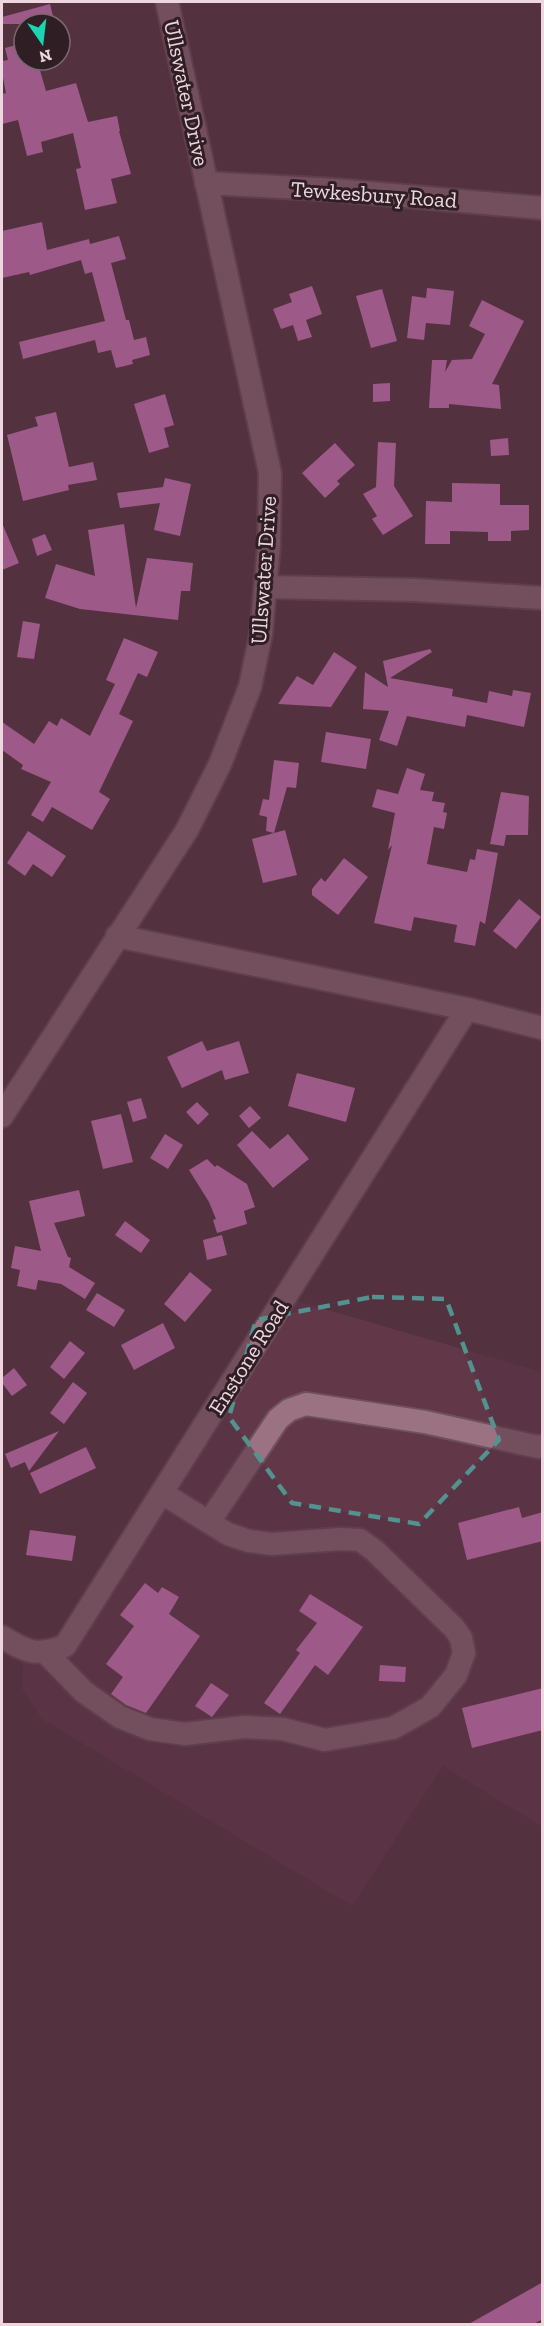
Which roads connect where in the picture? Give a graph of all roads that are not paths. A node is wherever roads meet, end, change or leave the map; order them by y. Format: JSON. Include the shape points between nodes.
{"nodes":[{"id":1,"x":167,"y":2,"type":"edge"},
{"id":2,"x":206,"y":183,"type":"junction"},
{"id":3,"x":543,"y":208,"type":"edge"},
{"id":4,"x":266,"y":587,"type":"junction"},
{"id":5,"x":543,"y":598,"type":"edge"},
{"id":6,"x":117,"y":936,"type":"junction"},
{"id":7,"x":467,"y":1010,"type":"junction"},
{"id":8,"x":543,"y":1028,"type":"edge"},
{"id":9,"x":2,"y":1116,"type":"edge"},
{"id":10,"x":543,"y":1446,"type":"edge"},
{"id":11,"x":162,"y":1493,"type":"junction"},
{"id":12,"x":209,"y":1522,"type":"junction"},
{"id":13,"x":2,"y":1637,"type":"edge"},
{"id":14,"x":46,"y":1653,"type":"junction"}],
"edges":[{"from":1,"to":2,"type":"street","name":"Ullswater Drive"},
{"from":2,"to":3,"type":"street","name":"Tewkesbury Road"},
{"from":2,"to":4,"type":"street","name":"Ullswater Drive","via":[[270,473]]},
{"from":4,"to":5,"type":"street"},
{"from":4,"to":6,"type":"street","name":"Ullswater Drive","via":[[250,687],[220,764],[188,830]]},
{"from":6,"to":7,"type":"street"},
{"from":6,"to":9,"type":"street","name":"Ullswater Drive"},
{"from":7,"to":8,"type":"street"},
{"from":7,"to":11,"type":"street","name":"Enstone Road"},
{"from":10,"to":12,"type":"street","via":[[425,1422],[306,1404],[278,1419]]},
{"from":11,"to":12,"type":"street"},
{"from":11,"to":14,"type":"street","name":"Enstone Road","via":[[65,1646]]},
{"from":12,"to":14,"type":"street","via":[[228,1534],[272,1544],[360,1540],[454,1628],[464,1653],[456,1675],[430,1707],[393,1728],[325,1740],[283,1729],[244,1726],[185,1734],[150,1729],[120,1717],[84,1692]]},
{"from":13,"to":14,"type":"street","via":[[28,1651]]}]}
